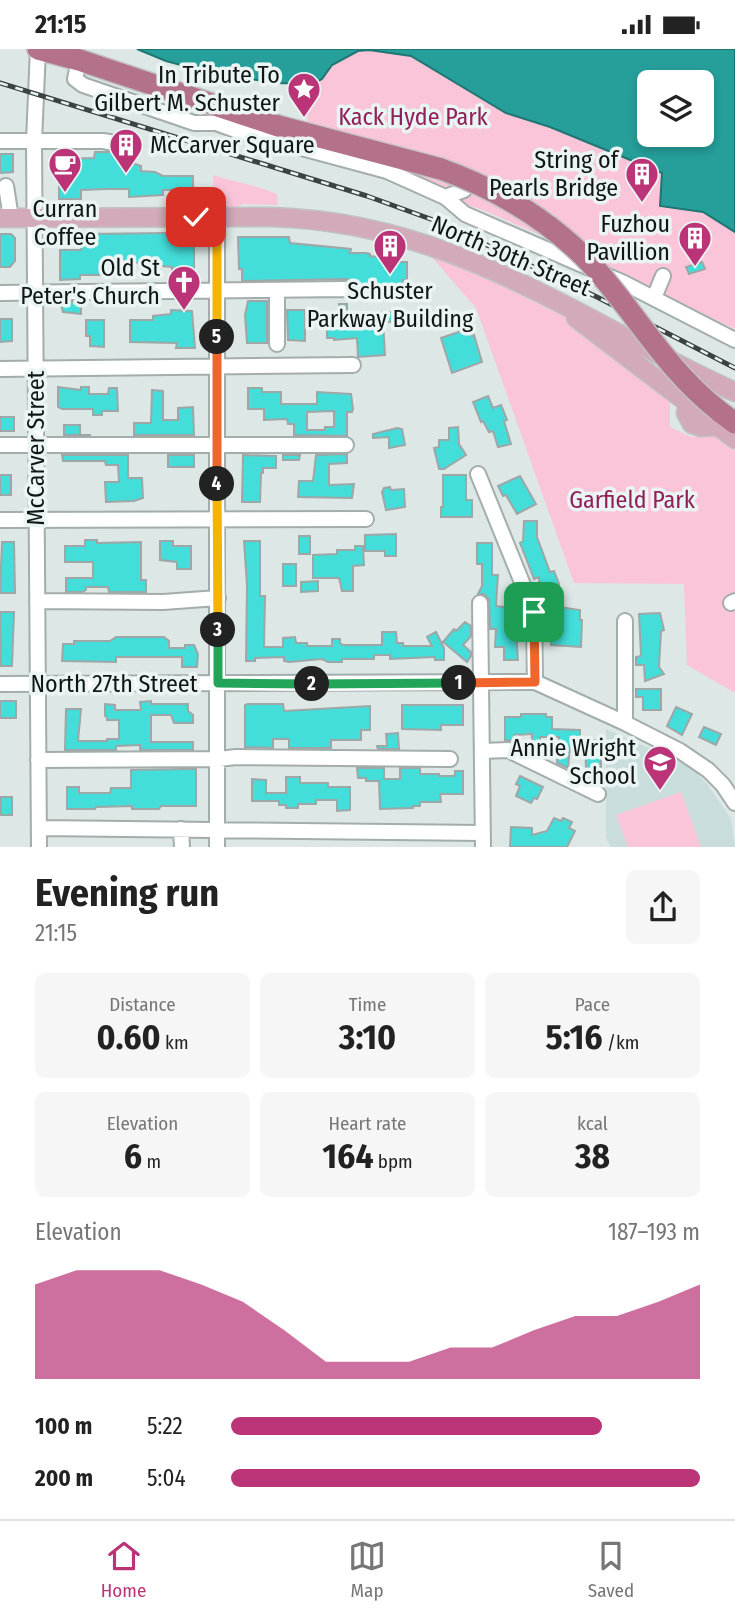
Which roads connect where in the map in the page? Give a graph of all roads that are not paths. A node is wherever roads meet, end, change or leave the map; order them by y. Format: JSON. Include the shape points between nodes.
{"nodes":[{"id":1,"x":38,"y":49,"type":"edge"},
{"id":2,"x":218,"y":115,"type":"junction"},
{"id":3,"x":0,"y":141,"type":"edge"},
{"id":4,"x":34,"y":141,"type":"junction"},
{"id":5,"x":115,"y":143,"type":"dead end"},
{"id":6,"x":6,"y":185,"type":"dead end"},
{"id":7,"x":464,"y":190,"type":"dead end"},
{"id":8,"x":445,"y":197,"type":"junction"},
{"id":9,"x":35,"y":217,"type":"junction"},
{"id":10,"x":217,"y":217,"type":"junction"},
{"id":11,"x":6,"y":218,"type":"edge"},
{"id":12,"x":663,"y":276,"type":"dead end"},
{"id":13,"x":277,"y":290,"type":"junction"},
{"id":14,"x":217,"y":291,"type":"junction"},
{"id":15,"x":354,"y":291,"type":"dead end"},
{"id":16,"x":0,"y":293,"type":"edge"},
{"id":17,"x":35,"y":293,"type":"junction"},
{"id":18,"x":654,"y":298,"type":"junction"},
{"id":19,"x":554,"y":300,"type":"junction"},
{"id":20,"x":735,"y":340,"type":"edge"},
{"id":21,"x":277,"y":344,"type":"dead end"},
{"id":22,"x":353,"y":365,"type":"dead end"},
{"id":23,"x":217,"y":368,"type":"junction"},
{"id":24,"x":0,"y":369,"type":"edge"},
{"id":25,"x":36,"y":369,"type":"junction"},
{"id":26,"x":735,"y":392,"type":"edge"},
{"id":27,"x":688,"y":404,"type":"junction"},
{"id":28,"x":726,"y":414,"type":"edge"},
{"id":29,"x":735,"y":439,"type":"edge"},
{"id":30,"x":217,"y":444,"type":"junction"},
{"id":31,"x":0,"y":445,"type":"edge"},
{"id":32,"x":36,"y":445,"type":"junction"},
{"id":33,"x":346,"y":445,"type":"dead end"},
{"id":34,"x":478,"y":474,"type":"dead end"},
{"id":35,"x":366,"y":519,"type":"dead end"},
{"id":36,"x":0,"y":520,"type":"edge"},
{"id":37,"x":37,"y":520,"type":"junction"},
{"id":38,"x":217,"y":520,"type":"junction"},
{"id":39,"x":218,"y":598,"type":"junction"},
{"id":40,"x":37,"y":601,"type":"junction"},
{"id":41,"x":480,"y":603,"type":"dead end"},
{"id":42,"x":625,"y":621,"type":"dead end"},
{"id":43,"x":535,"y":682,"type":"junction"},
{"id":44,"x":218,"y":683,"type":"junction"},
{"id":45,"x":481,"y":683,"type":"junction"},
{"id":46,"x":0,"y":684,"type":"edge"},
{"id":47,"x":38,"y":684,"type":"junction"},
{"id":48,"x":625,"y":723,"type":"junction"},
{"id":49,"x":481,"y":751,"type":"junction"},
{"id":50,"x":219,"y":759,"type":"junction"},
{"id":51,"x":450,"y":759,"type":"dead end"},
{"id":52,"x":38,"y":760,"type":"junction"},
{"id":53,"x":598,"y":794,"type":"dead end"},
{"id":54,"x":735,"y":803,"type":"edge"},
{"id":55,"x":39,"y":828,"type":"junction"},
{"id":56,"x":181,"y":829,"type":"junction"},
{"id":57,"x":217,"y":831,"type":"junction"},
{"id":58,"x":482,"y":840,"type":"edge"},
{"id":59,"x":39,"y":847,"type":"edge"},
{"id":60,"x":182,"y":847,"type":"edge"},
{"id":61,"x":217,"y":847,"type":"edge"}],
"edges":[{"from":1,"to":2,"type":"highway","via":[[79,60]]},
{"from":1,"to":4,"type":"street","name":"McCarver Street"},
{"from":2,"to":8,"type":"street","via":[[238,131],[387,171]]},
{"from":2,"to":28,"type":"highway","bridge":true,"via":[[441,169],[533,214],[597,271],[675,371]]},
{"from":3,"to":4,"type":"street"},
{"from":4,"to":5,"type":"street"},
{"from":4,"to":9,"type":"street","name":"McCarver Street"},
{"from":6,"to":11,"type":"street"},
{"from":7,"to":8,"type":"street"},
{"from":8,"to":18,"type":"street","via":[[465,214]]},
{"from":9,"to":10,"type":"main road","name":"North 30th Street"},
{"from":9,"to":11,"type":"main road","name":"North 30th Street"},
{"from":9,"to":17,"type":"street","name":"McCarver Street"},
{"from":10,"to":14,"type":"street"},
{"from":10,"to":19,"type":"main road","name":"North 30th Street","via":[[302,218],[389,232],[485,265]]},
{"from":12,"to":18,"type":"street"},
{"from":13,"to":14,"type":"street"},
{"from":13,"to":15,"type":"street"},
{"from":13,"to":21,"type":"street"},
{"from":14,"to":17,"type":"street"},
{"from":14,"to":23,"type":"street"},
{"from":16,"to":17,"type":"street"},
{"from":17,"to":25,"type":"street","name":"McCarver Street"},
{"from":18,"to":20,"type":"street"},
{"from":19,"to":26,"type":"main road","name":"North 30th Street"},
{"from":19,"to":27,"type":"main road"},
{"from":22,"to":23,"type":"street"},
{"from":23,"to":25,"type":"street"},
{"from":23,"to":30,"type":"street"},
{"from":24,"to":25,"type":"street"},
{"from":25,"to":32,"type":"street","name":"McCarver Street"},
{"from":27,"to":28,"type":"main road","via":[[686,415],[701,427]]},
{"from":27,"to":28,"type":"main road","via":[[694,388],[701,384]]},
{"from":28,"to":29,"type":"main road"},
{"from":30,"to":32,"type":"street"},
{"from":30,"to":33,"type":"street"},
{"from":30,"to":38,"type":"street"},
{"from":31,"to":32,"type":"street"},
{"from":32,"to":37,"type":"street","name":"McCarver Street"},
{"from":34,"to":43,"type":"street","via":[[534,612]]},
{"from":35,"to":38,"type":"street"},
{"from":36,"to":37,"type":"street"},
{"from":37,"to":38,"type":"street"},
{"from":37,"to":40,"type":"street","name":"McCarver Street"},
{"from":38,"to":39,"type":"street"},
{"from":39,"to":40,"type":"street"},
{"from":39,"to":44,"type":"street"},
{"from":40,"to":47,"type":"street","name":"McCarver Street"},
{"from":41,"to":45,"type":"street"},
{"from":42,"to":48,"type":"street"},
{"from":43,"to":45,"type":"street","name":"North 27th Street"},
{"from":43,"to":48,"type":"street"},
{"from":44,"to":45,"type":"street","name":"North 27th Street"},
{"from":44,"to":47,"type":"street","name":"North 27th Street"},
{"from":44,"to":50,"type":"street"},
{"from":45,"to":49,"type":"street"},
{"from":46,"to":47,"type":"street","name":"North 27th Street"},
{"from":47,"to":52,"type":"street","name":"McCarver Street"},
{"from":48,"to":54,"type":"street","via":[[701,764]]},
{"from":49,"to":53,"type":"street","via":[[508,750]]},
{"from":49,"to":58,"type":"street"},
{"from":50,"to":51,"type":"street"},
{"from":50,"to":52,"type":"street"},
{"from":50,"to":57,"type":"street"},
{"from":52,"to":55,"type":"street","name":"McCarver Street"},
{"from":55,"to":56,"type":"street"},
{"from":55,"to":59,"type":"street","name":"McCarver Street"},
{"from":56,"to":57,"type":"street"},
{"from":56,"to":60,"type":"street"},
{"from":57,"to":58,"type":"street"},
{"from":57,"to":61,"type":"street"}]}
